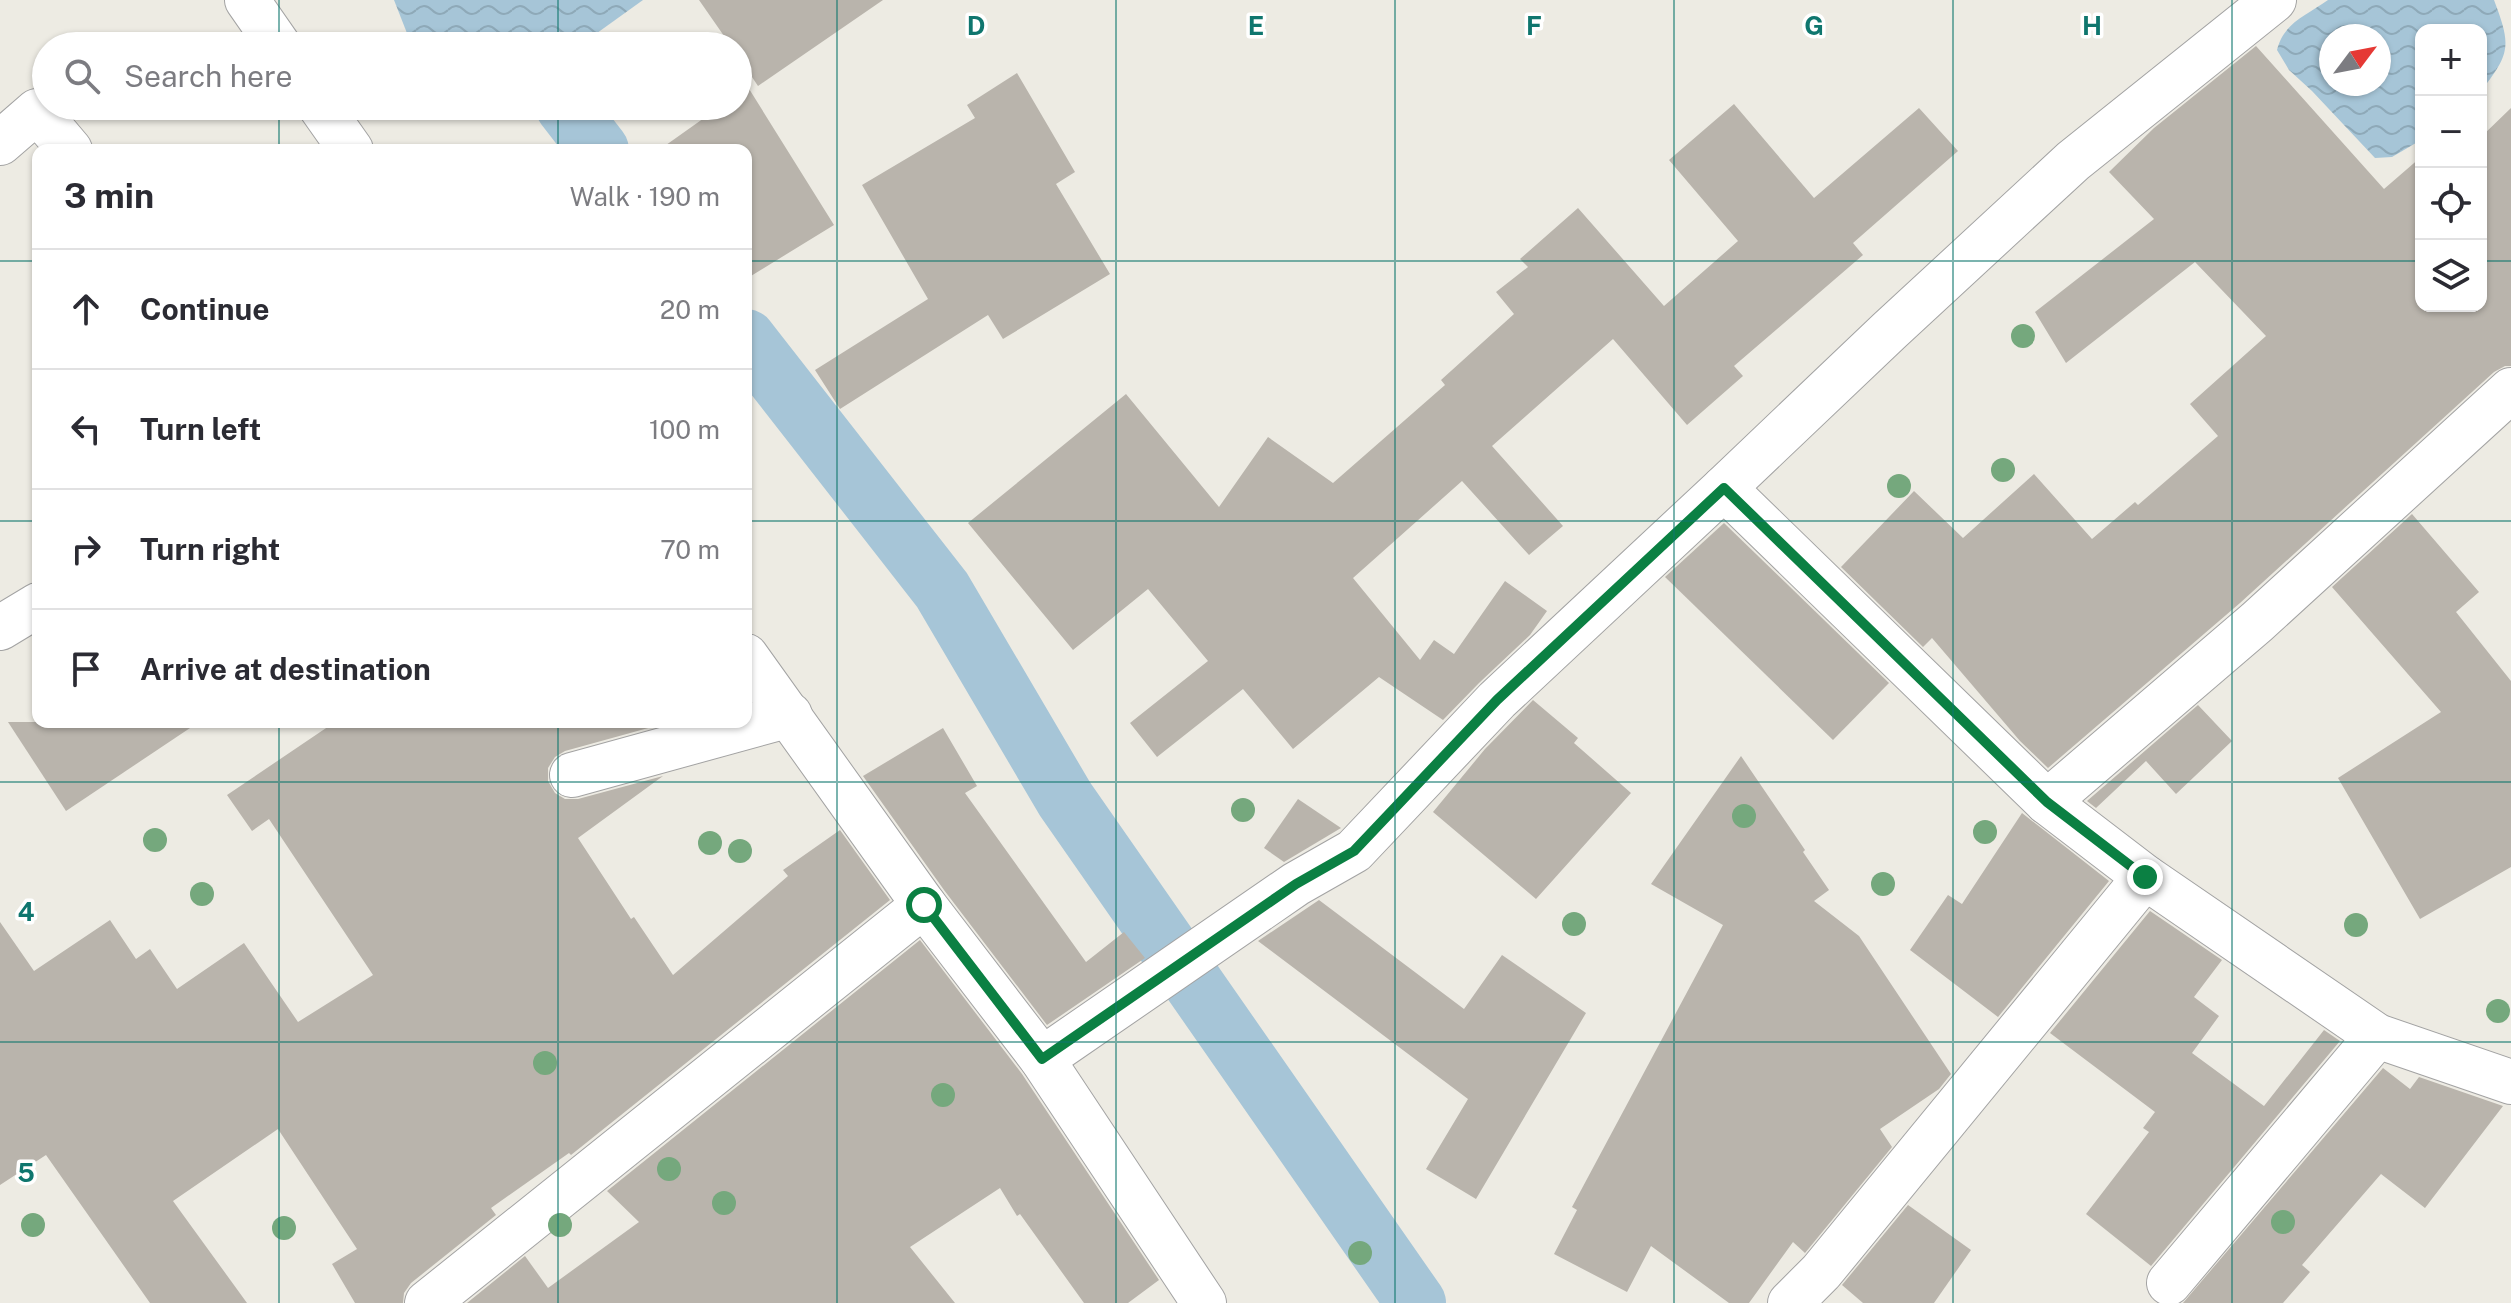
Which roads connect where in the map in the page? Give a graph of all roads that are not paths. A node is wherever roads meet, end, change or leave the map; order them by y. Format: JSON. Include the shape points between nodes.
{"nodes":[{"id":1,"x":247,"y":0,"type":"edge"},
{"id":2,"x":2274,"y":0,"type":"edge"},
{"id":3,"x":269,"y":32,"type":"edge"},
{"id":4,"x":32,"y":115,"type":"edge"},
{"id":5,"x":45,"y":120,"type":"edge"},
{"id":6,"x":330,"y":120,"type":"edge"},
{"id":7,"x":0,"y":143,"type":"edge"},
{"id":8,"x":65,"y":144,"type":"edge"},
{"id":9,"x":347,"y":144,"type":"edge"},
{"id":10,"x":2511,"y":390,"type":"edge"},
{"id":11,"x":1724,"y":488,"type":"junction"},
{"id":12,"x":32,"y":609,"type":"edge"},
{"id":13,"x":0,"y":628,"type":"edge"},
{"id":14,"x":752,"y":664,"type":"edge"},
{"id":15,"x":790,"y":715,"type":"junction"},
{"id":16,"x":752,"y":725,"type":"edge"},
{"id":17,"x":743,"y":728,"type":"edge"},
{"id":18,"x":572,"y":775,"type":"dead end"},
{"id":19,"x":2047,"y":802,"type":"junction"},
{"id":20,"x":2145,"y":877,"type":"junction"},
{"id":21,"x":924,"y":905,"type":"junction"},
{"id":22,"x":2377,"y":1036,"type":"junction"},
{"id":23,"x":1042,"y":1059,"type":"junction"},
{"id":24,"x":2511,"y":1082,"type":"edge"},
{"id":25,"x":2169,"y":1283,"type":"dead end"},
{"id":26,"x":427,"y":1303,"type":"edge"},
{"id":27,"x":1204,"y":1303,"type":"edge"},
{"id":28,"x":1790,"y":1303,"type":"edge"}],
"edges":[{"from":1,"to":3,"type":"street"},
{"from":2,"to":11,"type":"street","via":[[2073,161]]},
{"from":4,"to":7,"type":"street"},
{"from":5,"to":8,"type":"street"},
{"from":6,"to":9,"type":"street"},
{"from":10,"to":19,"type":"street","via":[[2257,622]]},
{"from":11,"to":19,"type":"street"},
{"from":11,"to":23,"type":"street","via":[[1497,700],[1354,851],[1296,884]]},
{"from":12,"to":13,"type":"street"},
{"from":14,"to":15,"type":"street"},
{"from":15,"to":16,"type":"street"},
{"from":15,"to":21,"type":"street"},
{"from":17,"to":18,"type":"street"},
{"from":19,"to":20,"type":"street"},
{"from":20,"to":22,"type":"street"},
{"from":20,"to":28,"type":"street"},
{"from":21,"to":23,"type":"street"},
{"from":21,"to":26,"type":"street"},
{"from":22,"to":24,"type":"street"},
{"from":22,"to":25,"type":"street"},
{"from":23,"to":27,"type":"street"}]}
